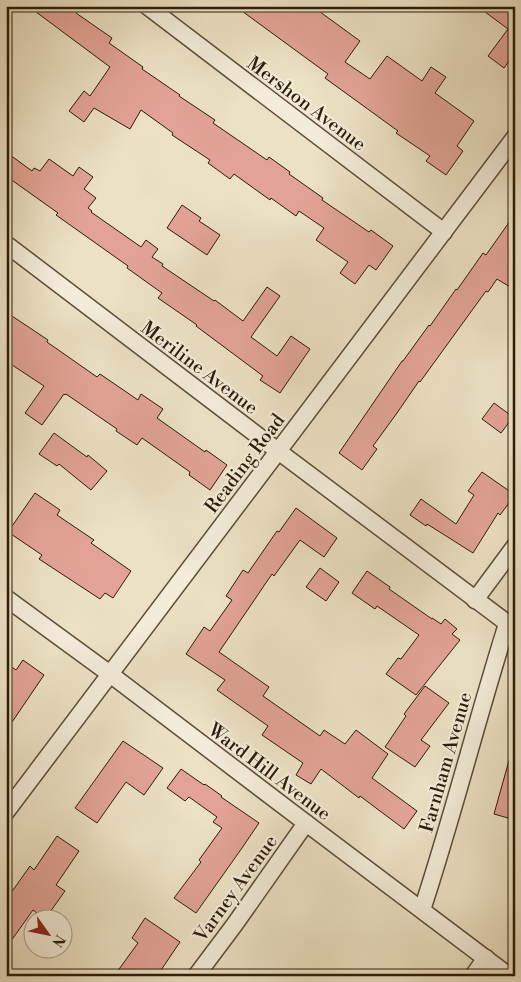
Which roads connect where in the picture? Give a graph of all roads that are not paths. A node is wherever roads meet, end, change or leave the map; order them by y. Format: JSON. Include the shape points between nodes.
{"nodes":[{"id":1,"x":147,"y":6,"type":"edge"},
{"id":2,"x":515,"y":137,"type":"edge"},
{"id":3,"x":444,"y":232,"type":"junction"},
{"id":4,"x":6,"y":244,"type":"edge"},
{"id":5,"x":278,"y":451,"type":"junction"},
{"id":6,"x":515,"y":546,"type":"edge"},
{"id":7,"x":6,"y":598,"type":"edge"},
{"id":8,"x":475,"y":600,"type":"junction"},
{"id":9,"x":511,"y":627,"type":"edge"},
{"id":10,"x":110,"y":674,"type":"junction"},
{"id":11,"x":6,"y":812,"type":"edge"},
{"id":12,"x":306,"y":823,"type":"junction"},
{"id":13,"x":422,"y":910,"type":"junction"},
{"id":14,"x":486,"y":958,"type":"junction"},
{"id":15,"x":196,"y":976,"type":"edge"},
{"id":16,"x":473,"y":976,"type":"edge"},
{"id":17,"x":509,"y":976,"type":"edge"}],
"edges":[{"from":1,"to":3,"type":"street","name":"Mershon Avenue"},
{"from":2,"to":3,"type":"street","name":"Reading Road"},
{"from":3,"to":5,"type":"street","name":"Reading Road"},
{"from":4,"to":5,"type":"street","name":"Meriline Avenue"},
{"from":5,"to":8,"type":"street","name":"Meriline Avenue"},
{"from":5,"to":10,"type":"street","name":"Reading Road"},
{"from":6,"to":8,"type":"street"},
{"from":7,"to":10,"type":"street","name":"Ward Hill Avenue"},
{"from":8,"to":9,"type":"street","name":"Meriline Avenue"},
{"from":9,"to":13,"type":"street","name":"Farnham Avenue","via":[[492,672]]},
{"from":10,"to":11,"type":"street","name":"Reading Road"},
{"from":10,"to":12,"type":"street","name":"Ward Hill Avenue"},
{"from":12,"to":13,"type":"street","name":"Ward Hill Avenue"},
{"from":12,"to":15,"type":"street","name":"Varney Avenue"},
{"from":13,"to":14,"type":"street","name":"Ward Hill Avenue"},
{"from":14,"to":16,"type":"street"},
{"from":14,"to":17,"type":"street","name":"Ward Hill Avenue"}]}
